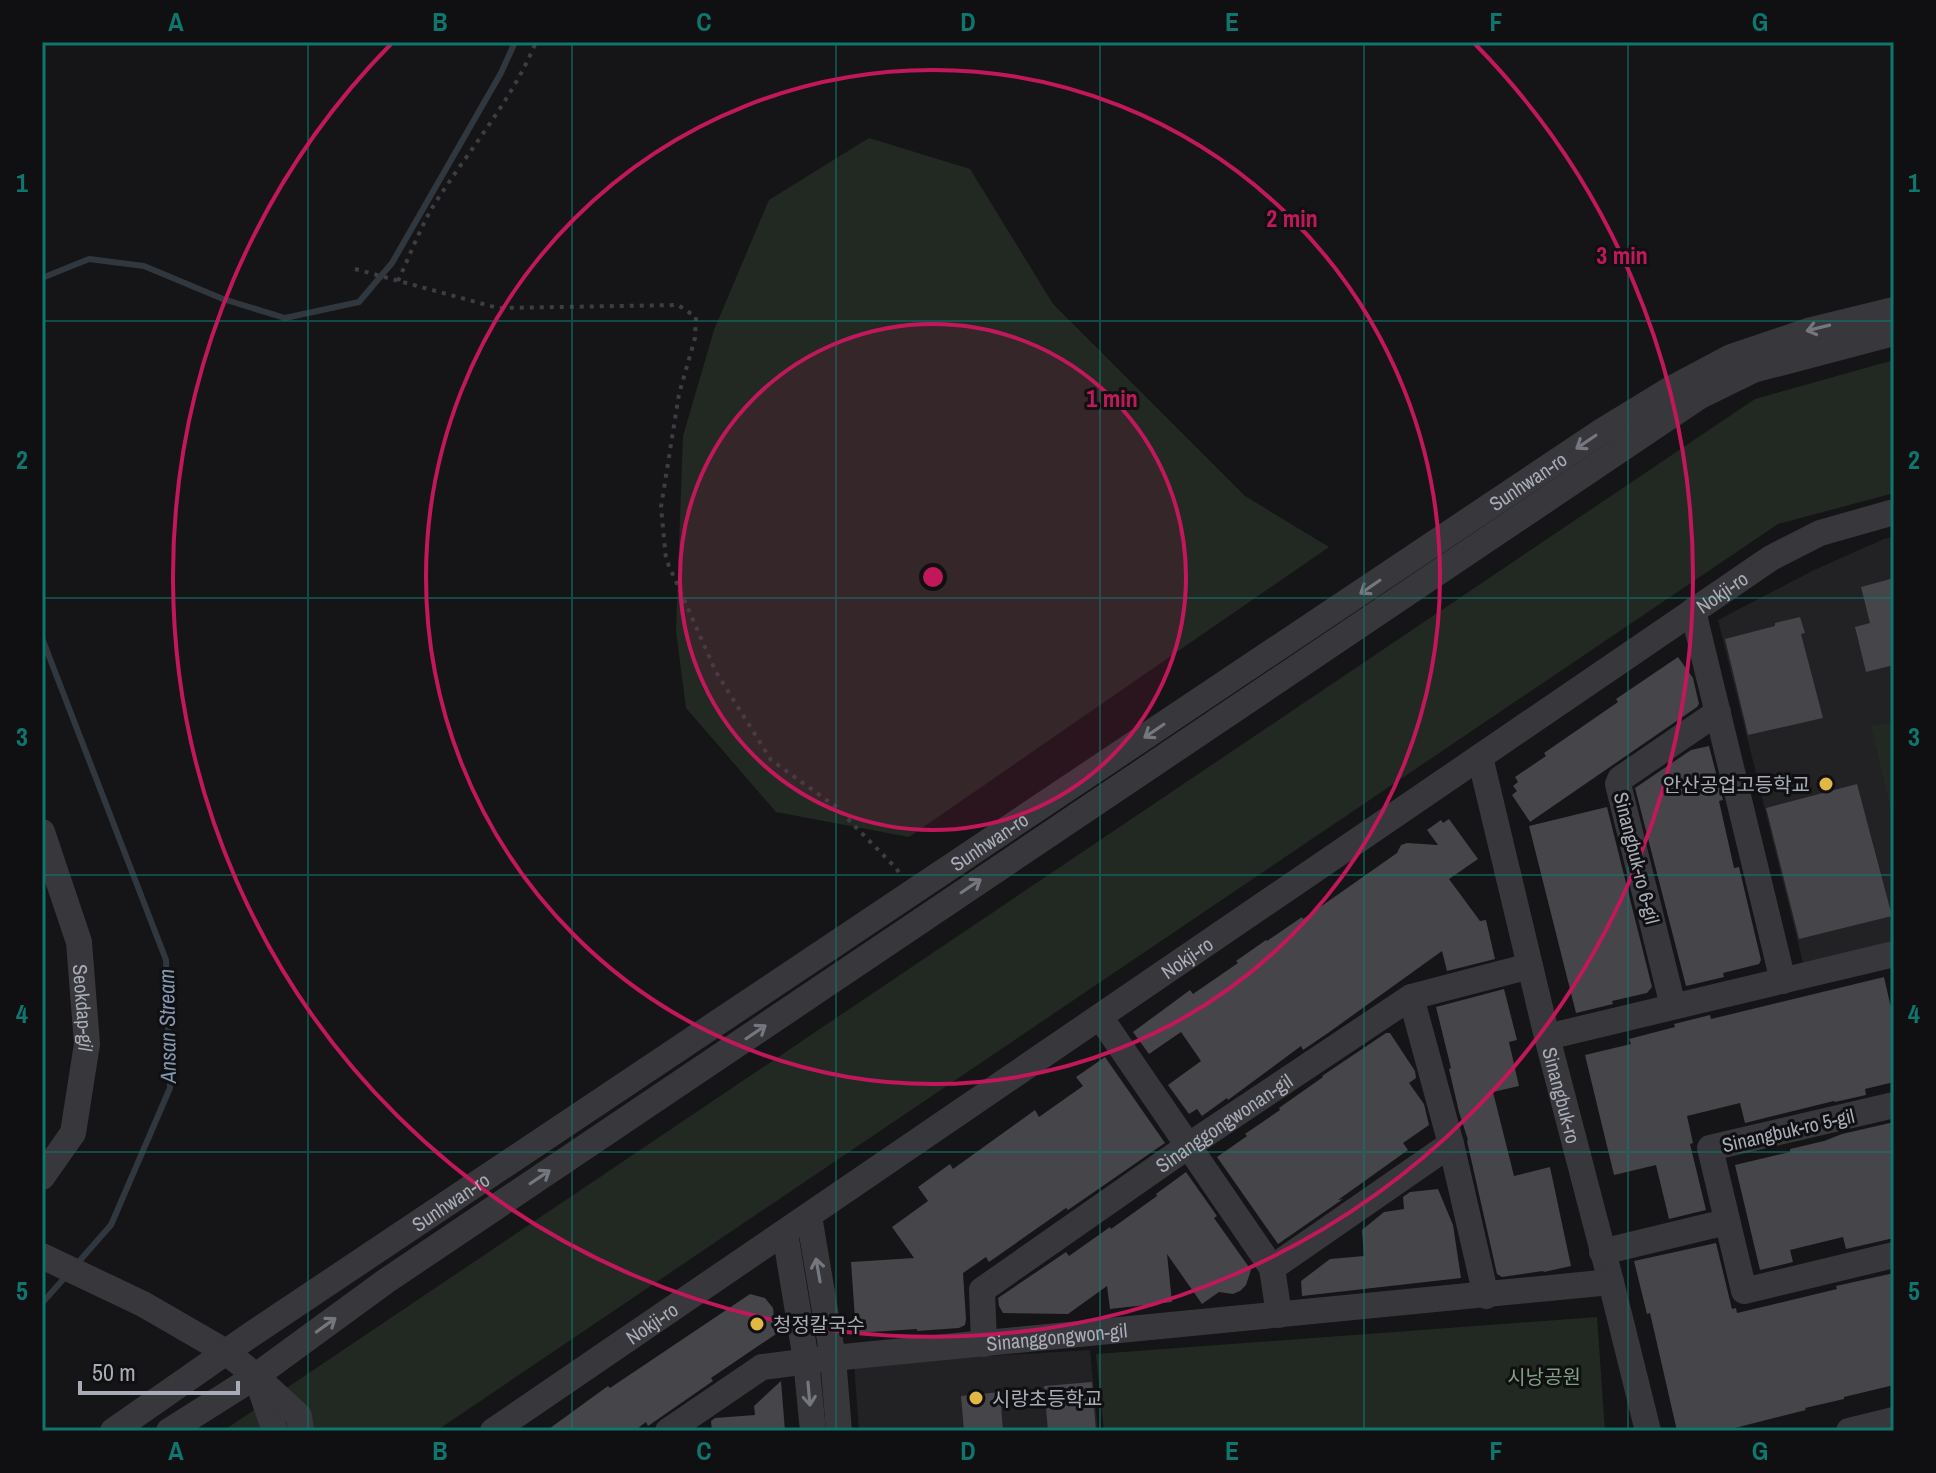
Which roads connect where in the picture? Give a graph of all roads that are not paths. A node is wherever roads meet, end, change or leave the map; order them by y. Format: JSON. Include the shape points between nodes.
{"nodes":[{"id":1,"x":1894,"y":310,"type":"edge"},
{"id":2,"x":1894,"y":333,"type":"edge"},
{"id":3,"x":1894,"y":512,"type":"edge"},
{"id":4,"x":1693,"y":611,"type":"junction"},
{"id":5,"x":1718,"y":712,"type":"junction"},
{"id":6,"x":1480,"y":757,"type":"junction"},
{"id":7,"x":42,"y":832,"type":"edge"},
{"id":8,"x":1894,"y":954,"type":"edge"},
{"id":9,"x":1530,"y":966,"type":"junction"},
{"id":10,"x":1783,"y":981,"type":"junction"},
{"id":11,"x":1411,"y":997,"type":"junction"},
{"id":12,"x":1673,"y":1006,"type":"junction"},
{"id":13,"x":1100,"y":1017,"type":"junction"},
{"id":14,"x":1547,"y":1037,"type":"junction"},
{"id":15,"x":1894,"y":1105,"type":"edge"},
{"id":16,"x":1451,"y":1144,"type":"junction"},
{"id":17,"x":1188,"y":1146,"type":"junction"},
{"id":18,"x":42,"y":1177,"type":"edge"},
{"id":19,"x":809,"y":1216,"type":"junction"},
{"id":20,"x":1726,"y":1222,"type":"junction"},
{"id":21,"x":785,"y":1233,"type":"junction"},
{"id":22,"x":1602,"y":1252,"type":"junction"},
{"id":23,"x":1894,"y":1255,"type":"edge"},
{"id":24,"x":42,"y":1256,"type":"edge"},
{"id":25,"x":1272,"y":1268,"type":"junction"},
{"id":26,"x":1611,"y":1282,"type":"junction"},
{"id":27,"x":1486,"y":1296,"type":"junction"},
{"id":28,"x":1279,"y":1315,"type":"junction"},
{"id":29,"x":984,"y":1344,"type":"junction"},
{"id":30,"x":226,"y":1352,"type":"junction"},
{"id":31,"x":820,"y":1359,"type":"junction"},
{"id":32,"x":256,"y":1376,"type":"junction"},
{"id":33,"x":1894,"y":1420,"type":"edge"},
{"id":34,"x":694,"y":1423,"type":"edge"},
{"id":35,"x":113,"y":1431,"type":"edge"},
{"id":36,"x":169,"y":1431,"type":"edge"},
{"id":37,"x":275,"y":1431,"type":"edge"},
{"id":38,"x":301,"y":1431,"type":"edge"},
{"id":39,"x":493,"y":1431,"type":"edge"},
{"id":40,"x":668,"y":1431,"type":"edge"},
{"id":41,"x":813,"y":1431,"type":"edge"},
{"id":42,"x":839,"y":1431,"type":"edge"},
{"id":43,"x":1648,"y":1431,"type":"edge"},
{"id":44,"x":1849,"y":1431,"type":"edge"}],
"edges":[{"from":1,"to":30,"type":"street","name":"Sunhwan-ro","one_way":true,"via":[[1731,357],[1602,431]]},
{"from":32,"to":2,"type":"street","name":"Sunhwan-ro","one_way":true,"via":[[399,1272],[1700,396],[1753,370]]},
{"from":3,"to":4,"type":"street","name":"Nokji-ro","via":[[1820,533],[1771,558]]},
{"from":4,"to":5,"type":"street"},
{"from":4,"to":6,"type":"street","name":"Nokji-ro"},
{"from":5,"to":10,"type":"street"},
{"from":5,"to":12,"type":"street","name":"Sinangbuk-ro 6-gil","via":[[1618,784]]},
{"from":6,"to":9,"type":"street","name":"Sinangbuk-ro"},
{"from":6,"to":13,"type":"street","name":"Nokji-ro"},
{"from":7,"to":18,"type":"street","name":"Seokdap-gil","via":[[79,942],[87,1044],[73,1133]]},
{"from":8,"to":10,"type":"street"},
{"from":9,"to":11,"type":"street","name":"Sinanggongwonan-gil"},
{"from":9,"to":14,"type":"street","name":"Sinangbuk-ro"},
{"from":10,"to":12,"type":"street"},
{"from":11,"to":16,"type":"street"},
{"from":11,"to":17,"type":"street","name":"Sinanggongwonan-gil"},
{"from":12,"to":14,"type":"street"},
{"from":13,"to":17,"type":"street"},
{"from":13,"to":19,"type":"street","name":"Nokji-ro"},
{"from":14,"to":22,"type":"street","name":"Sinangbuk-ro"},
{"from":15,"to":20,"type":"street","name":"Sinangbuk-ro 5-gil","via":[[1710,1148]]},
{"from":16,"to":25,"type":"street"},
{"from":16,"to":27,"type":"street"},
{"from":17,"to":25,"type":"street"},
{"from":17,"to":29,"type":"street","name":"Sinanggongwonan-gil","via":[[982,1290]]},
{"from":19,"to":21,"type":"street","name":"Nokji-ro"},
{"from":31,"to":19,"type":"street","one_way":true},
{"from":20,"to":22,"type":"street"},
{"from":20,"to":23,"type":"street","name":"Sinangbuk-ro 5-gil","via":[[1744,1291]]},
{"from":21,"to":31,"type":"street"},
{"from":21,"to":39,"type":"street","name":"Nokji-ro"},
{"from":22,"to":26,"type":"street","name":"Sinangbuk-ro"},
{"from":24,"to":30,"type":"street","via":[[143,1304]]},
{"from":25,"to":28,"type":"street"},
{"from":26,"to":27,"type":"street","name":"Sinanggongwon-gil"},
{"from":26,"to":43,"type":"street","name":"Sinangbuk-ro"},
{"from":27,"to":28,"type":"street","name":"Sinanggongwon-gil"},
{"from":28,"to":29,"type":"street","name":"Sinanggongwon-gil"},
{"from":29,"to":31,"type":"street","name":"Sinanggongwon-gil"},
{"from":30,"to":32,"type":"street"},
{"from":30,"to":35,"type":"street","name":"Sunhwan-ro"},
{"from":31,"to":34,"type":"street","name":"Sinanggongwon-gil","via":[[762,1367]]},
{"from":31,"to":41,"type":"street","one_way":true},
{"from":31,"to":42,"type":"street"},
{"from":32,"to":36,"type":"street","name":"Sunhwan-ro"},
{"from":32,"to":37,"type":"street"},
{"from":32,"to":38,"type":"street","via":[[299,1416]]},
{"from":33,"to":44,"type":"street"},
{"from":34,"to":40,"type":"street","name":"Sinanggongwon-gil"}]}
